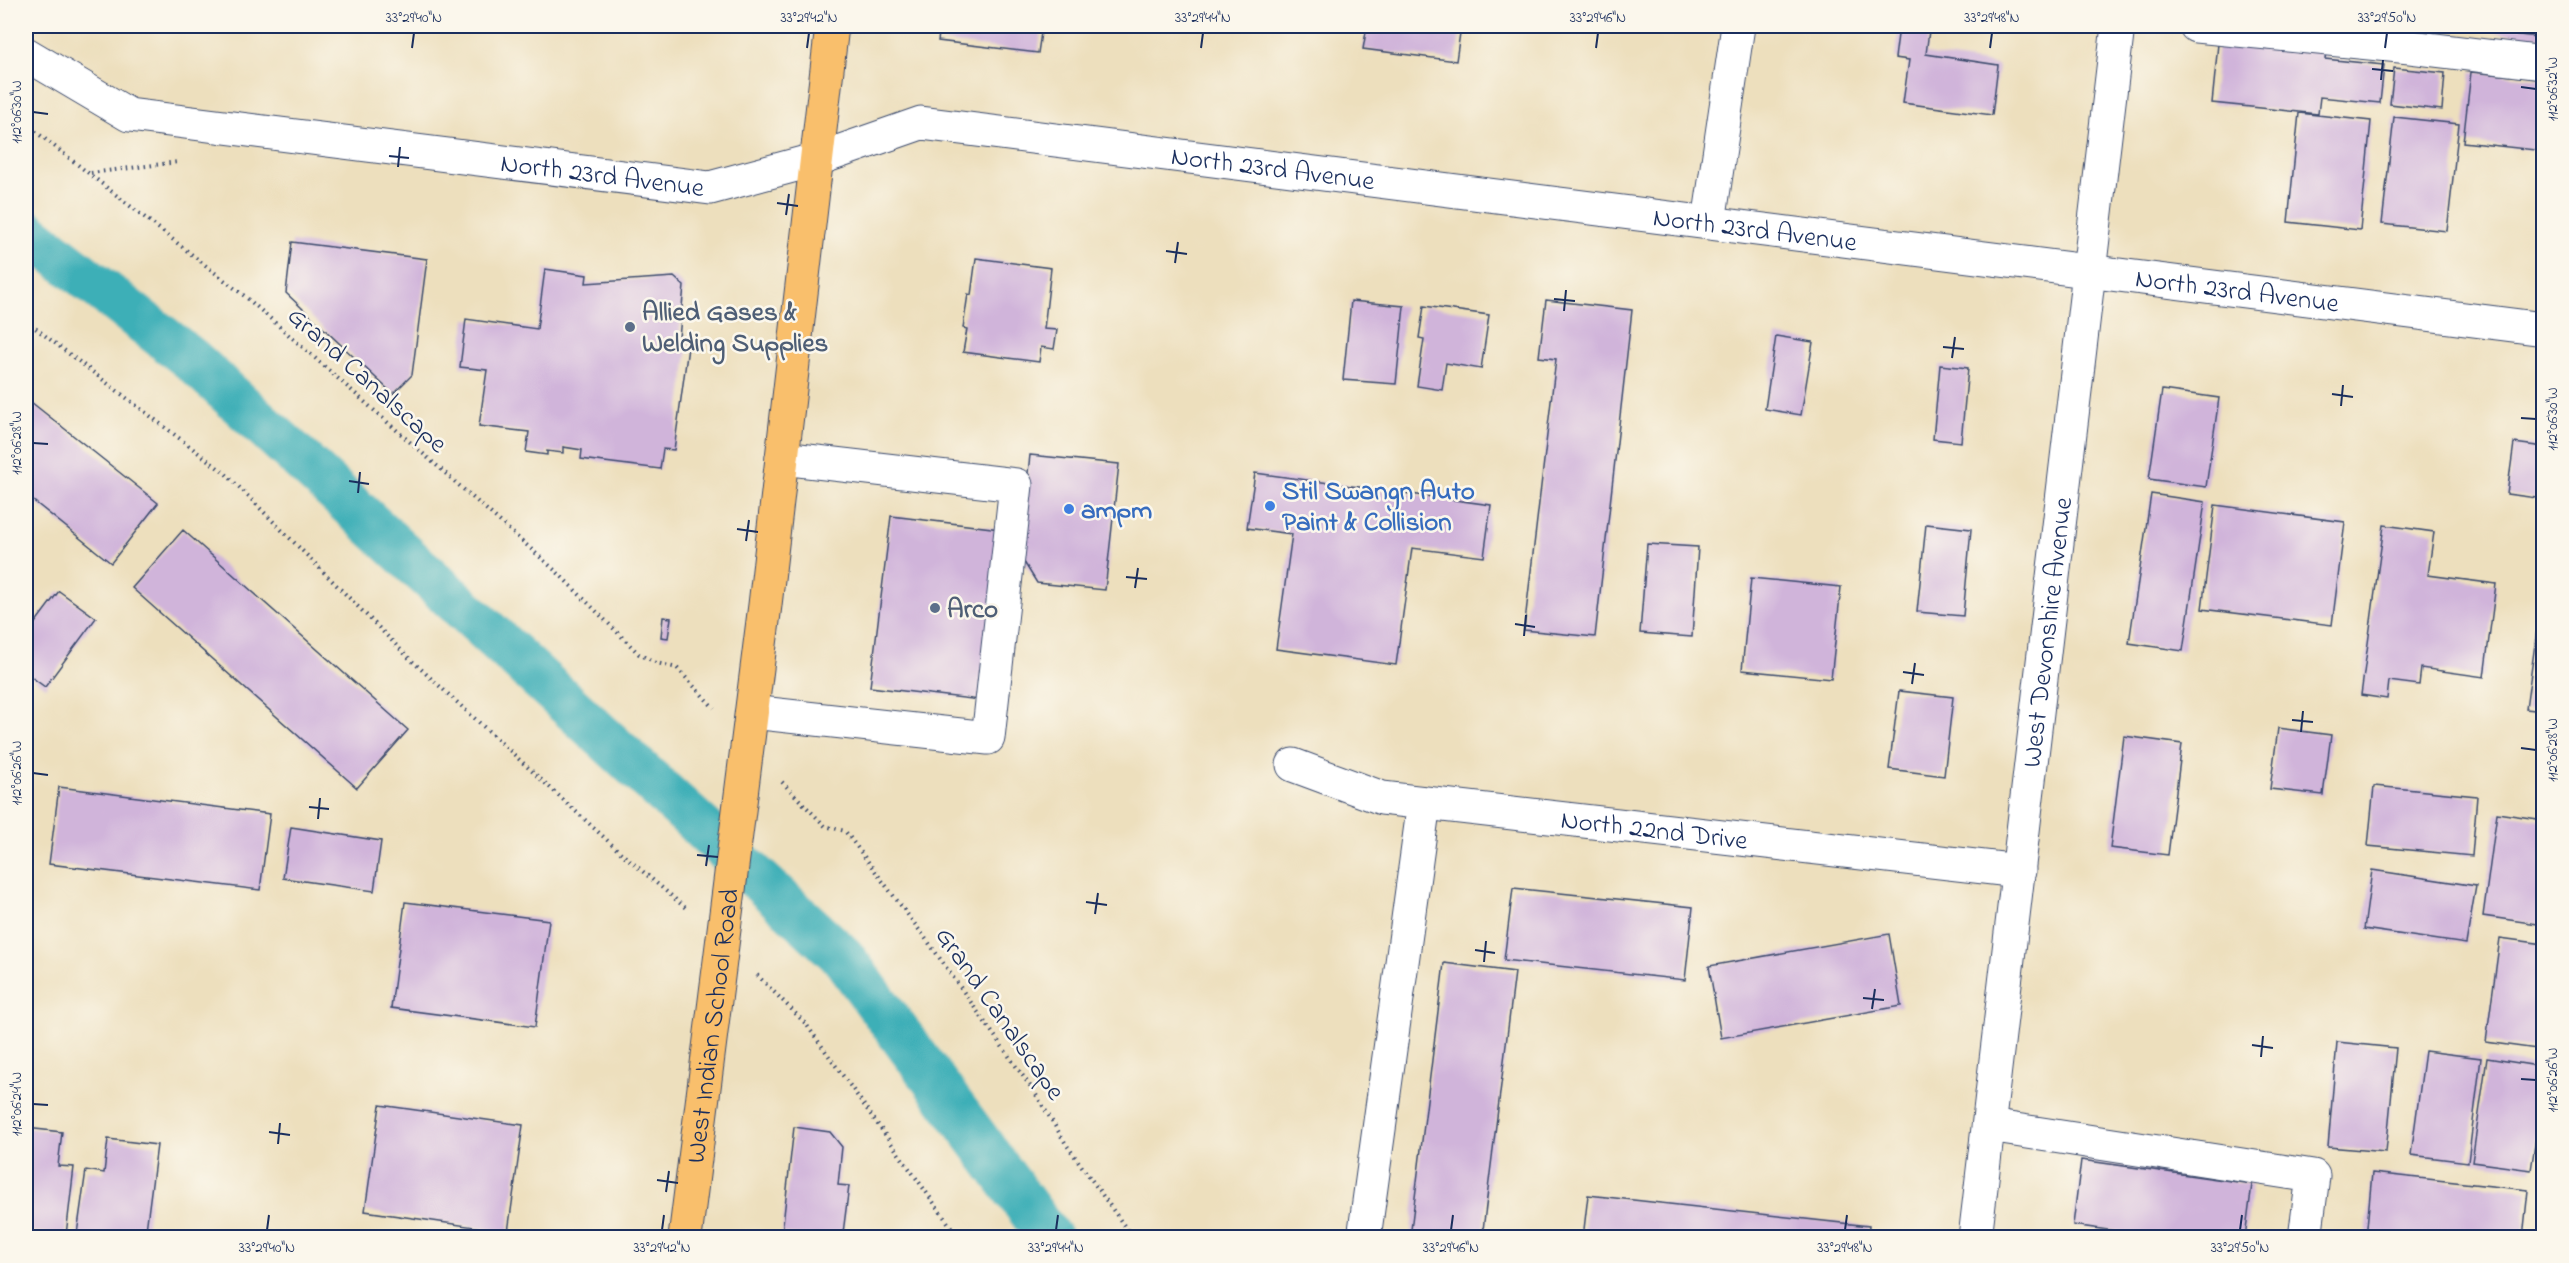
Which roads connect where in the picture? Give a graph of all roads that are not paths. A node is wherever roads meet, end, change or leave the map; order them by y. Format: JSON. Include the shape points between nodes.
{"nodes":[{"id":1,"x":832,"y":26,"type":"edge"},
{"id":2,"x":1738,"y":26,"type":"edge"},
{"id":3,"x":2118,"y":26,"type":"edge"},
{"id":4,"x":2196,"y":26,"type":"edge"},
{"id":5,"x":26,"y":54,"type":"edge"},
{"id":6,"x":2544,"y":63,"type":"edge"},
{"id":7,"x":818,"y":159,"type":"junction"},
{"id":8,"x":1709,"y":222,"type":"junction"},
{"id":9,"x":2091,"y":272,"type":"junction"},
{"id":10,"x":2544,"y":329,"type":"edge"},
{"id":11,"x":782,"y":458,"type":"junction"},
{"id":12,"x":752,"y":712,"type":"junction"},
{"id":13,"x":1293,"y":765,"type":"dead end"},
{"id":14,"x":1424,"y":803,"type":"junction"},
{"id":15,"x":2019,"y":871,"type":"junction"},
{"id":16,"x":1989,"y":1126,"type":"junction"},
{"id":17,"x":685,"y":1238,"type":"edge"},
{"id":18,"x":1364,"y":1238,"type":"edge"},
{"id":19,"x":1975,"y":1238,"type":"edge"},
{"id":20,"x":2305,"y":1238,"type":"edge"}],
"edges":[{"from":1,"to":7,"type":"main road","name":"West Indian School Road"},
{"from":2,"to":8,"type":"street"},
{"from":3,"to":9,"type":"street","name":"West Devonshire Avenue"},
{"from":4,"to":6,"type":"street"},
{"from":5,"to":7,"type":"street","name":"North 23rd Avenue","via":[[129,115],[710,188]]},
{"from":7,"to":8,"type":"street","name":"North 23rd Avenue","via":[[921,123]]},
{"from":7,"to":11,"type":"main road","name":"West Indian School Road"},
{"from":8,"to":9,"type":"street","name":"North 23rd Avenue"},
{"from":9,"to":10,"type":"street","name":"North 23rd Avenue"},
{"from":9,"to":15,"type":"street","name":"West Devonshire Avenue"},
{"from":11,"to":12,"type":"main road","name":"West Indian School Road"},
{"from":11,"to":12,"type":"street","via":[[1016,485],[988,738]]},
{"from":12,"to":17,"type":"main road","name":"West Indian School Road"},
{"from":13,"to":14,"type":"street","name":"North 22nd Drive","via":[[1382,798]]},
{"from":14,"to":15,"type":"street","name":"North 22nd Drive"},
{"from":14,"to":18,"type":"street"},
{"from":15,"to":16,"type":"street","name":"West Devonshire Avenue"},
{"from":16,"to":19,"type":"street","name":"West Devonshire Avenue"},
{"from":16,"to":20,"type":"street","via":[[2313,1176]]}]}
